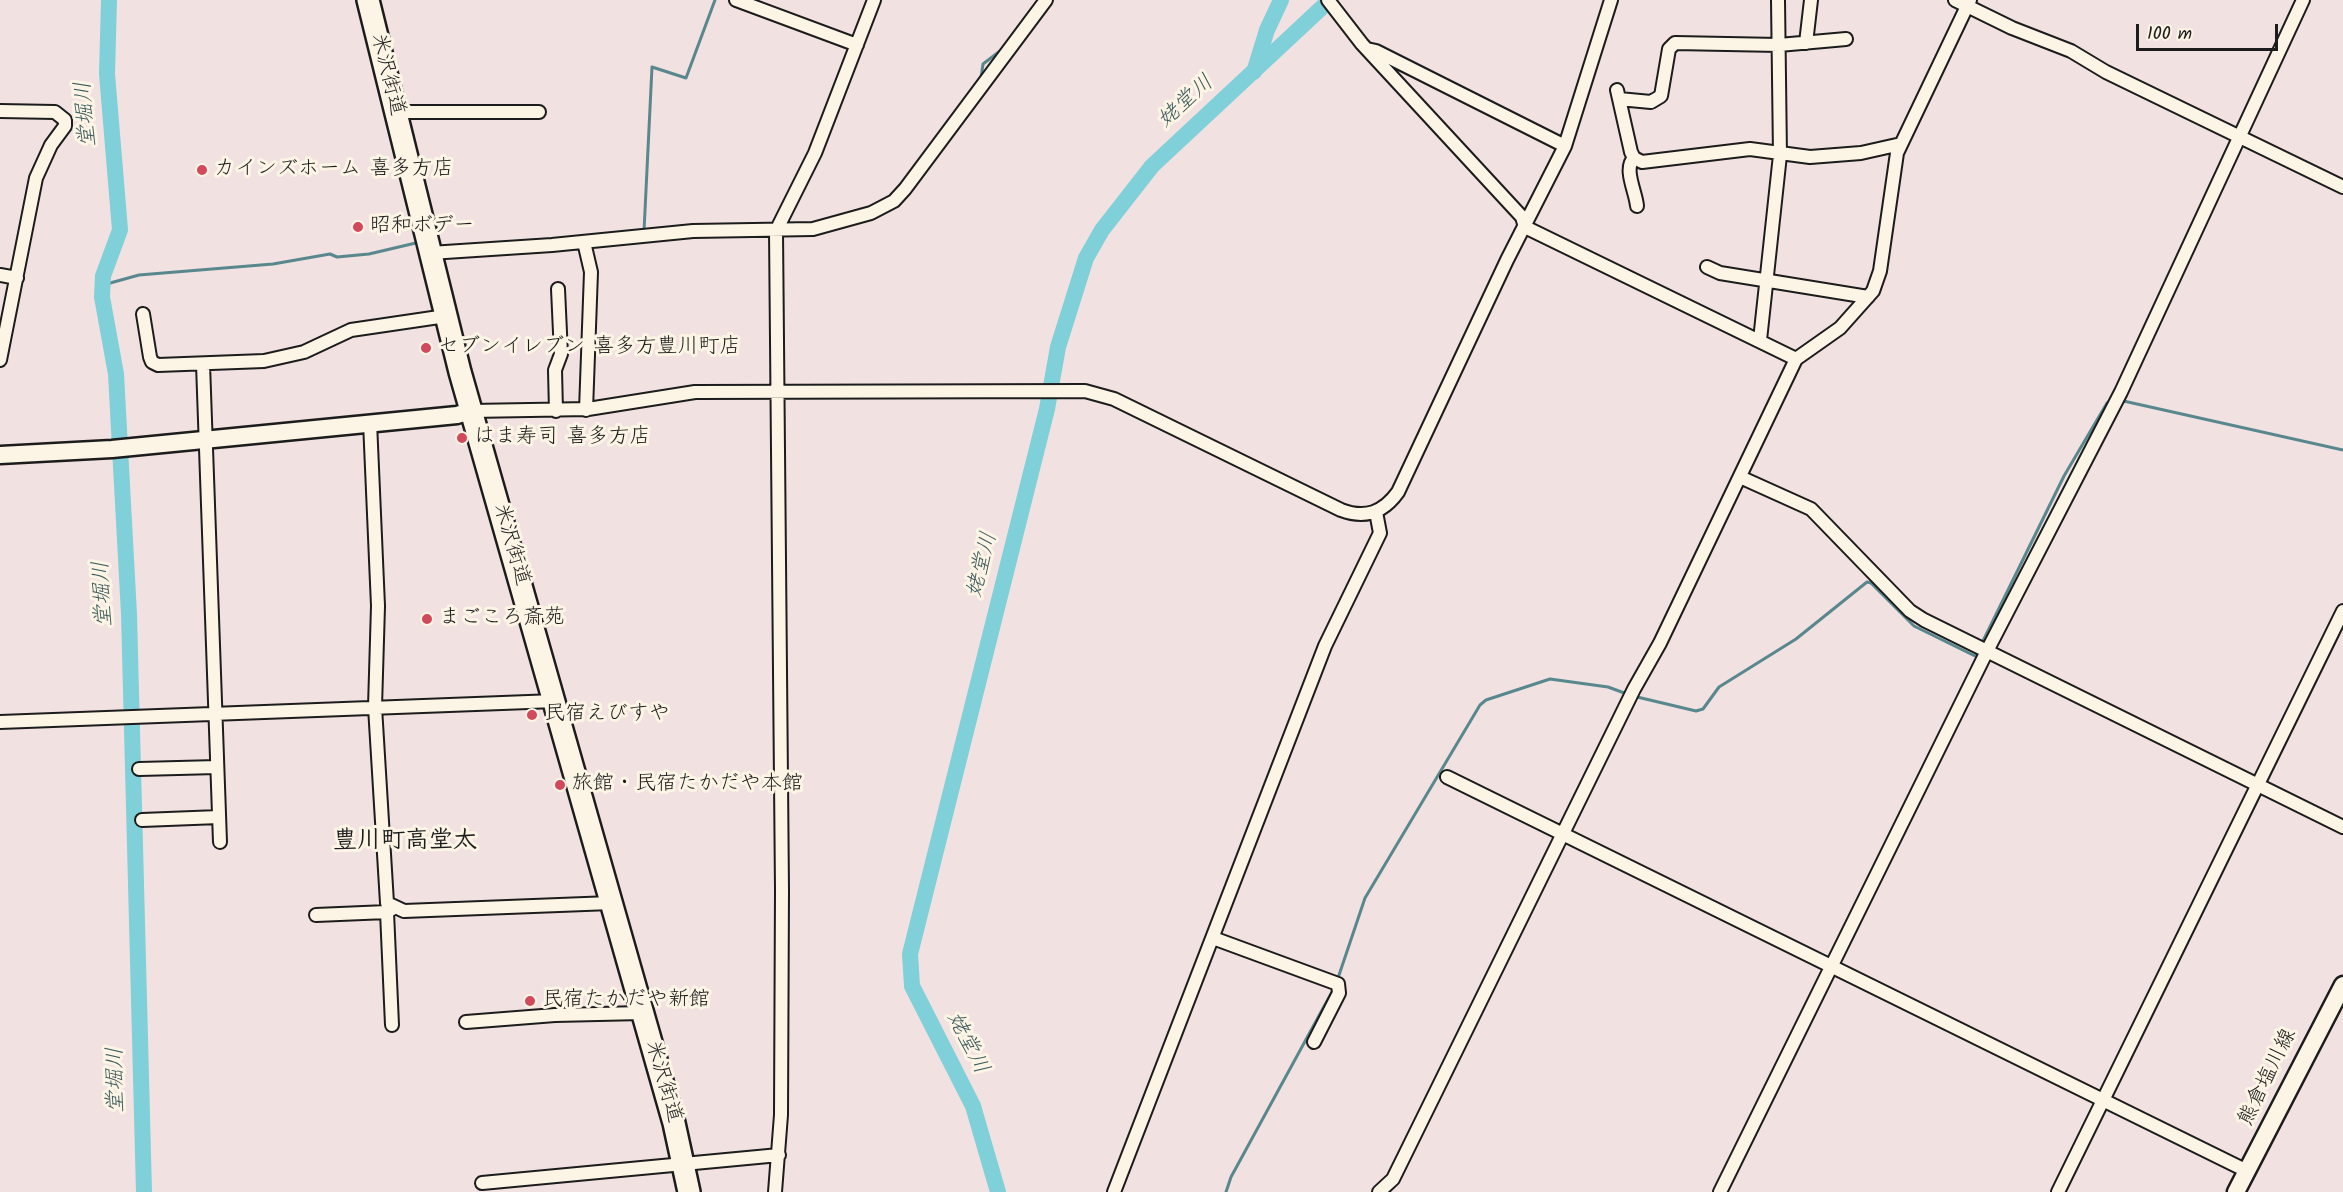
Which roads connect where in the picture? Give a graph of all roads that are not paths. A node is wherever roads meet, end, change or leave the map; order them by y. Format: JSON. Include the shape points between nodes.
{"nodes":[{"id":1,"x":368,"y":0,"type":"edge"},
{"id":2,"x":736,"y":0,"type":"edge"},
{"id":3,"x":874,"y":0,"type":"edge"},
{"id":4,"x":1046,"y":0,"type":"edge"},
{"id":5,"x":1328,"y":0,"type":"edge"},
{"id":6,"x":1611,"y":0,"type":"edge"},
{"id":7,"x":1778,"y":0,"type":"edge"},
{"id":8,"x":1811,"y":0,"type":"edge"},
{"id":9,"x":1955,"y":0,"type":"edge"},
{"id":10,"x":2303,"y":0,"type":"edge"},
{"id":11,"x":1969,"y":3,"type":"edge"},
{"id":12,"x":1846,"y":39,"type":"dead end"},
{"id":13,"x":1806,"y":43,"type":"junction"},
{"id":14,"x":857,"y":45,"type":"junction"},
{"id":15,"x":1779,"y":45,"type":"junction"},
{"id":16,"x":1366,"y":49,"type":"junction"},
{"id":17,"x":0,"y":111,"type":"edge"},
{"id":18,"x":395,"y":112,"type":"junction"},
{"id":19,"x":539,"y":112,"type":"dead end"},
{"id":20,"x":2237,"y":136,"type":"junction"},
{"id":21,"x":1901,"y":144,"type":"junction"},
{"id":22,"x":1565,"y":146,"type":"junction"},
{"id":23,"x":1780,"y":154,"type":"junction"},
{"id":24,"x":1634,"y":158,"type":"junction"},
{"id":25,"x":2343,"y":187,"type":"edge"},
{"id":26,"x":1637,"y":206,"type":"dead end"},
{"id":27,"x":1525,"y":227,"type":"junction"},
{"id":28,"x":776,"y":231,"type":"junction"},
{"id":29,"x":584,"y":242,"type":"junction"},
{"id":30,"x":430,"y":253,"type":"junction"},
{"id":31,"x":1707,"y":267,"type":"dead end"},
{"id":32,"x":0,"y":275,"type":"edge"},
{"id":33,"x":16,"y":278,"type":"junction"},
{"id":34,"x":1768,"y":280,"type":"junction"},
{"id":35,"x":558,"y":289,"type":"dead end"},
{"id":36,"x":1868,"y":297,"type":"junction"},
{"id":37,"x":143,"y":314,"type":"dead end"},
{"id":38,"x":446,"y":316,"type":"junction"},
{"id":39,"x":2,"y":335,"type":"edge"},
{"id":40,"x":1760,"y":340,"type":"junction"},
{"id":41,"x":1796,"y":359,"type":"junction"},
{"id":42,"x":0,"y":360,"type":"edge"},
{"id":43,"x":203,"y":364,"type":"junction"},
{"id":44,"x":778,"y":393,"type":"junction"},
{"id":45,"x":586,"y":410,"type":"junction"},
{"id":46,"x":471,"y":411,"type":"junction"},
{"id":47,"x":556,"y":411,"type":"junction"},
{"id":48,"x":370,"y":422,"type":"junction"},
{"id":49,"x":206,"y":439,"type":"junction"},
{"id":50,"x":0,"y":455,"type":"edge"},
{"id":51,"x":1740,"y":477,"type":"junction"},
{"id":52,"x":1376,"y":512,"type":"junction"},
{"id":53,"x":2341,"y":619,"type":"edge"},
{"id":54,"x":1987,"y":651,"type":"junction"},
{"id":55,"x":555,"y":701,"type":"junction"},
{"id":56,"x":375,"y":707,"type":"junction"},
{"id":57,"x":215,"y":714,"type":"junction"},
{"id":58,"x":0,"y":722,"type":"edge"},
{"id":59,"x":217,"y":767,"type":"junction"},
{"id":60,"x":139,"y":769,"type":"dead end"},
{"id":61,"x":1447,"y":777,"type":"dead end"},
{"id":62,"x":2259,"y":784,"type":"junction"},
{"id":63,"x":219,"y":817,"type":"junction"},
{"id":64,"x":142,"y":820,"type":"dead end"},
{"id":65,"x":2343,"y":827,"type":"edge"},
{"id":66,"x":1562,"y":835,"type":"junction"},
{"id":67,"x":220,"y":842,"type":"dead end"},
{"id":68,"x":612,"y":903,"type":"junction"},
{"id":69,"x":391,"y":910,"type":"junction"},
{"id":70,"x":316,"y":915,"type":"dead end"},
{"id":71,"x":1213,"y":938,"type":"junction"},
{"id":72,"x":1831,"y":965,"type":"junction"},
{"id":73,"x":2343,"y":985,"type":"edge"},
{"id":74,"x":642,"y":1013,"type":"junction"},
{"id":75,"x":466,"y":1022,"type":"dead end"},
{"id":76,"x":392,"y":1025,"type":"dead end"},
{"id":77,"x":1314,"y":1042,"type":"dead end"},
{"id":78,"x":2103,"y":1101,"type":"junction"},
{"id":79,"x":779,"y":1155,"type":"junction"},
{"id":80,"x":683,"y":1164,"type":"junction"},
{"id":81,"x":2247,"y":1171,"type":"junction"},
{"id":82,"x":482,"y":1183,"type":"dead end"},
{"id":83,"x":518,"y":1186,"type":"edge"},
{"id":84,"x":689,"y":1192,"type":"edge"},
{"id":85,"x":776,"y":1192,"type":"edge"},
{"id":86,"x":1114,"y":1192,"type":"edge"},
{"id":87,"x":1379,"y":1192,"type":"edge"},
{"id":88,"x":1720,"y":1192,"type":"edge"},
{"id":89,"x":2058,"y":1192,"type":"edge"},
{"id":90,"x":2236,"y":1192,"type":"edge"}],
"edges":[{"from":1,"to":18,"type":"highway","name":"米沢街道"},
{"from":2,"to":14,"type":"street"},
{"from":3,"to":14,"type":"street"},
{"from":4,"to":28,"type":"street","via":[[894,201],[871,213],[822,228]]},
{"from":5,"to":16,"type":"street"},
{"from":6,"to":22,"type":"street"},
{"from":7,"to":15,"type":"street"},
{"from":8,"to":13,"type":"street"},
{"from":9,"to":11,"type":"street"},
{"from":10,"to":20,"type":"street"},
{"from":11,"to":20,"type":"street","via":[[2012,28],[2071,51]]},
{"from":11,"to":21,"type":"street"},
{"from":12,"to":13,"type":"street"},
{"from":13,"to":15,"type":"street"},
{"from":14,"to":28,"type":"street","via":[[815,153]]},
{"from":15,"to":23,"type":"street"},
{"from":15,"to":24,"type":"street","via":[[1675,43],[1670,49],[1661,96],[1651,102],[1618,95]]},
{"from":16,"to":22,"type":"street"},
{"from":16,"to":27,"type":"street","via":[[1522,217]]},
{"from":17,"to":33,"type":"street","via":[[55,112],[65,120],[36,178]]},
{"from":18,"to":19,"type":"street"},
{"from":18,"to":30,"type":"highway","name":"米沢街道"},
{"from":20,"to":25,"type":"street"},
{"from":20,"to":54,"type":"street","via":[[2121,392]]},
{"from":21,"to":23,"type":"street","via":[[1861,153],[1810,157]]},
{"from":21,"to":36,"type":"street","via":[[1881,271]]},
{"from":22,"to":27,"type":"street"},
{"from":23,"to":24,"type":"street","via":[[1750,148],[1674,160],[1645,162]]},
{"from":23,"to":34,"type":"street"},
{"from":24,"to":26,"type":"street","via":[[1629,174]]},
{"from":27,"to":40,"type":"street"},
{"from":27,"to":52,"type":"street","via":[[1398,492]]},
{"from":28,"to":29,"type":"street","via":[[693,231]]},
{"from":28,"to":44,"type":"street"},
{"from":29,"to":30,"type":"street"},
{"from":29,"to":45,"type":"street","via":[[591,272]]},
{"from":30,"to":38,"type":"highway","name":"米沢街道"},
{"from":31,"to":34,"type":"street","via":[[1720,273]]},
{"from":32,"to":33,"type":"street"},
{"from":33,"to":39,"type":"street"},
{"from":34,"to":36,"type":"street"},
{"from":34,"to":40,"type":"street"},
{"from":35,"to":47,"type":"street","via":[[561,354],[555,370]]},
{"from":36,"to":41,"type":"street","via":[[1840,328]]},
{"from":37,"to":43,"type":"street","via":[[152,362]]},
{"from":38,"to":43,"type":"street","via":[[351,330],[304,352],[264,361]]},
{"from":38,"to":46,"type":"highway","name":"米沢街道"},
{"from":39,"to":42,"type":"street"},
{"from":40,"to":41,"type":"street"},
{"from":41,"to":51,"type":"street"},
{"from":43,"to":49,"type":"street"},
{"from":44,"to":45,"type":"street","via":[[695,392]]},
{"from":44,"to":52,"type":"street","via":[[1073,390],[1101,394],[1341,510],[1365,515]]},
{"from":44,"to":79,"type":"street","via":[[782,770]]},
{"from":45,"to":47,"type":"street"},
{"from":46,"to":47,"type":"street"},
{"from":46,"to":48,"type":"street"},
{"from":46,"to":55,"type":"highway","name":"米沢街道"},
{"from":48,"to":49,"type":"street"},
{"from":48,"to":56,"type":"street","via":[[378,606]]},
{"from":49,"to":50,"type":"street"},
{"from":49,"to":57,"type":"street"},
{"from":51,"to":54,"type":"street","via":[[1810,509],[1910,610]]},
{"from":51,"to":66,"type":"street"},
{"from":52,"to":71,"type":"street","via":[[1380,533],[1325,646]]},
{"from":53,"to":62,"type":"street"},
{"from":54,"to":62,"type":"street"},
{"from":54,"to":72,"type":"street"},
{"from":55,"to":56,"type":"street"},
{"from":55,"to":68,"type":"highway","name":"米沢街道"},
{"from":56,"to":57,"type":"street"},
{"from":56,"to":69,"type":"street","via":[[385,894]]},
{"from":57,"to":58,"type":"street"},
{"from":57,"to":59,"type":"street"},
{"from":59,"to":60,"type":"street"},
{"from":59,"to":63,"type":"street"},
{"from":61,"to":66,"type":"street"},
{"from":62,"to":65,"type":"street"},
{"from":62,"to":78,"type":"street"},
{"from":63,"to":64,"type":"street"},
{"from":63,"to":67,"type":"street"},
{"from":66,"to":72,"type":"street"},
{"from":66,"to":87,"type":"street","via":[[1393,1179]]},
{"from":68,"to":69,"type":"street"},
{"from":68,"to":74,"type":"highway","name":"米沢街道"},
{"from":69,"to":70,"type":"street"},
{"from":69,"to":76,"type":"street"},
{"from":71,"to":77,"type":"street","via":[[1338,984],[1339,993]]},
{"from":71,"to":86,"type":"street"},
{"from":72,"to":78,"type":"street"},
{"from":72,"to":88,"type":"street"},
{"from":73,"to":81,"type":"street","name":"熊倉塩川線"},
{"from":74,"to":75,"type":"street"},
{"from":74,"to":80,"type":"highway","name":"米沢街道"},
{"from":78,"to":81,"type":"street"},
{"from":78,"to":89,"type":"street"},
{"from":79,"to":80,"type":"street"},
{"from":79,"to":85,"type":"street"},
{"from":80,"to":83,"type":"street"},
{"from":80,"to":84,"type":"highway","name":"米沢街道"},
{"from":81,"to":90,"type":"street","name":"熊倉塩川線"},
{"from":82,"to":83,"type":"street"}]}
